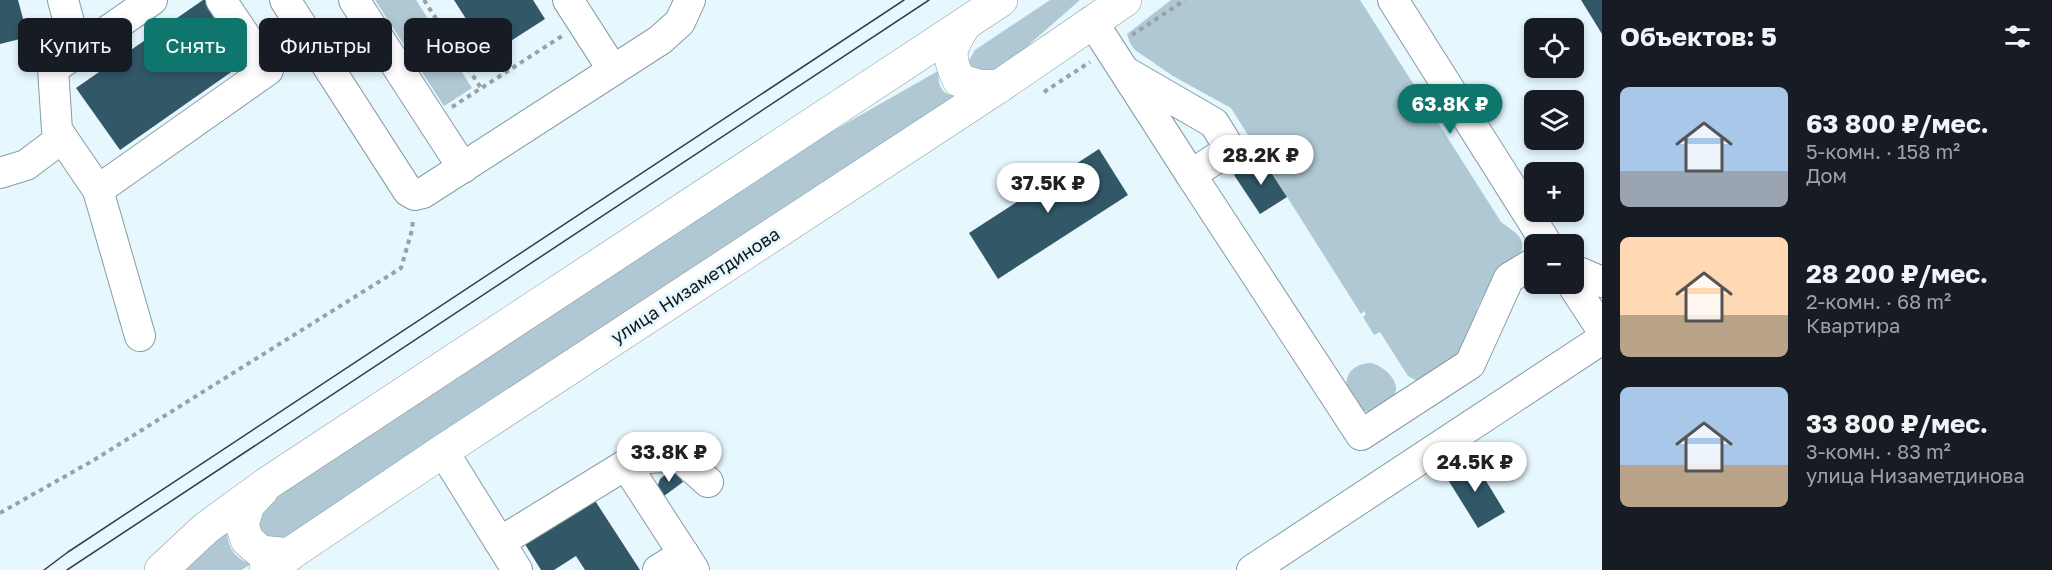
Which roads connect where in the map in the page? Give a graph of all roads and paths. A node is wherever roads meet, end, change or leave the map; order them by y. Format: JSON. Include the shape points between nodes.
{"nodes":[{"id":1,"x":63,"y":0,"type":"edge"},
{"id":2,"x":152,"y":0,"type":"edge"},
{"id":3,"x":221,"y":0,"type":"edge"},
{"id":4,"x":285,"y":0,"type":"edge"},
{"id":5,"x":354,"y":0,"type":"edge"},
{"id":6,"x":424,"y":0,"type":"edge"},
{"id":7,"x":690,"y":0,"type":"edge"},
{"id":8,"x":1001,"y":0,"type":"edge"},
{"id":9,"x":1125,"y":0,"type":"edge"},
{"id":10,"x":1394,"y":0,"type":"edge"},
{"id":11,"x":575,"y":11,"type":"edge"},
{"id":12,"x":68,"y":18,"type":"edge"},
{"id":13,"x":126,"y":18,"type":"edge"},
{"id":14,"x":1092,"y":21,"type":"junction"},
{"id":15,"x":965,"y":24,"type":"junction"},
{"id":16,"x":613,"y":70,"type":"junction"},
{"id":17,"x":53,"y":72,"type":"edge"},
{"id":18,"x":1126,"y":72,"type":"junction"},
{"id":19,"x":998,"y":87,"type":"junction"},
{"id":20,"x":481,"y":88,"type":"junction"},
{"id":21,"x":432,"y":120,"type":"junction"},
{"id":22,"x":62,"y":138,"type":"junction"},
{"id":23,"x":463,"y":168,"type":"junction"},
{"id":24,"x":0,"y":173,"type":"edge"},
{"id":25,"x":1191,"y":175,"type":"junction"},
{"id":26,"x":98,"y":190,"type":"junction"},
{"id":27,"x":415,"y":195,"type":"junction"},
{"id":28,"x":1541,"y":234,"type":"edge"},
{"id":29,"x":1524,"y":269,"type":"edge"},
{"id":30,"x":1584,"y":274,"type":"edge"},
{"id":31,"x":1602,"y":282,"type":"edge"},
{"id":32,"x":1579,"y":294,"type":"edge"},
{"id":33,"x":1602,"y":330,"type":"edge"},
{"id":34,"x":140,"y":336,"type":"dead end"},
{"id":35,"x":1602,"y":339,"type":"edge"},
{"id":36,"x":443,"y":451,"type":"junction"},
{"id":37,"x":626,"y":465,"type":"junction"},
{"id":38,"x":708,"y":482,"type":"dead end"},
{"id":39,"x":268,"y":483,"type":"junction"},
{"id":40,"x":0,"y":513,"type":"edge"},
{"id":41,"x":500,"y":542,"type":"junction"},
{"id":42,"x":277,"y":562,"type":"edge"},
{"id":43,"x":689,"y":562,"type":"edge"},
{"id":44,"x":161,"y":570,"type":"edge"},
{"id":45,"x":517,"y":570,"type":"edge"},
{"id":46,"x":658,"y":570,"type":"edge"},
{"id":47,"x":1252,"y":570,"type":"edge"}],
"edges":[{"from":1,"to":12,"type":"street"},
{"from":2,"to":13,"type":"street"},
{"from":3,"to":26,"type":"street","via":[[268,70]]},
{"from":4,"to":27,"type":"street","via":[[408,190]]},
{"from":5,"to":21,"type":"street"},
{"from":6,"to":20,"type":"path"},
{"from":7,"to":16,"type":"street","via":[[673,30]]},
{"from":8,"to":15,"type":"main road"},
{"from":9,"to":14,"type":"main road","name":"улица Низаметдинова"},
{"from":10,"to":28,"type":"street"},
{"from":11,"to":16,"type":"street"},
{"from":11,"to":20,"type":"path"},
{"from":14,"to":18,"type":"street"},
{"from":14,"to":19,"type":"main road","name":"улица Низаметдинова"},
{"from":15,"to":19,"type":"main road","via":[[952,45],[951,63],[959,80]]},
{"from":15,"to":39,"type":"main road"},
{"from":16,"to":23,"type":"street"},
{"from":17,"to":22,"type":"street","via":[[57,130]]},
{"from":18,"to":25,"type":"street"},
{"from":18,"to":25,"type":"street","via":[[1214,123],[1230,150]]},
{"from":19,"to":36,"type":"main road","name":"улица Низаметдинова"},
{"from":20,"to":21,"type":"path"},
{"from":21,"to":23,"type":"street"},
{"from":22,"to":24,"type":"street","via":[[26,165]]},
{"from":22,"to":26,"type":"street"},
{"from":23,"to":27,"type":"street"},
{"from":25,"to":29,"type":"street","via":[[1361,435],[1470,364],[1509,278]]},
{"from":26,"to":34,"type":"street"},
{"from":27,"to":40,"type":"path","via":[[412,230],[401,268],[94,460]]},
{"from":30,"to":31,"type":"street"},
{"from":32,"to":33,"type":"street"},
{"from":35,"to":47,"type":"street"},
{"from":36,"to":41,"type":"street"},
{"from":36,"to":42,"type":"main road","name":"улица Низаметдинова"},
{"from":37,"to":38,"type":"street","via":[[635,459],[679,456]]},
{"from":37,"to":41,"type":"street"},
{"from":37,"to":43,"type":"street"},
{"from":39,"to":42,"type":"main road","via":[[248,506],[243,525],[247,540]]},
{"from":39,"to":44,"type":"main road","via":[[206,528]]},
{"from":41,"to":45,"type":"street"},
{"from":43,"to":46,"type":"street"}]}
